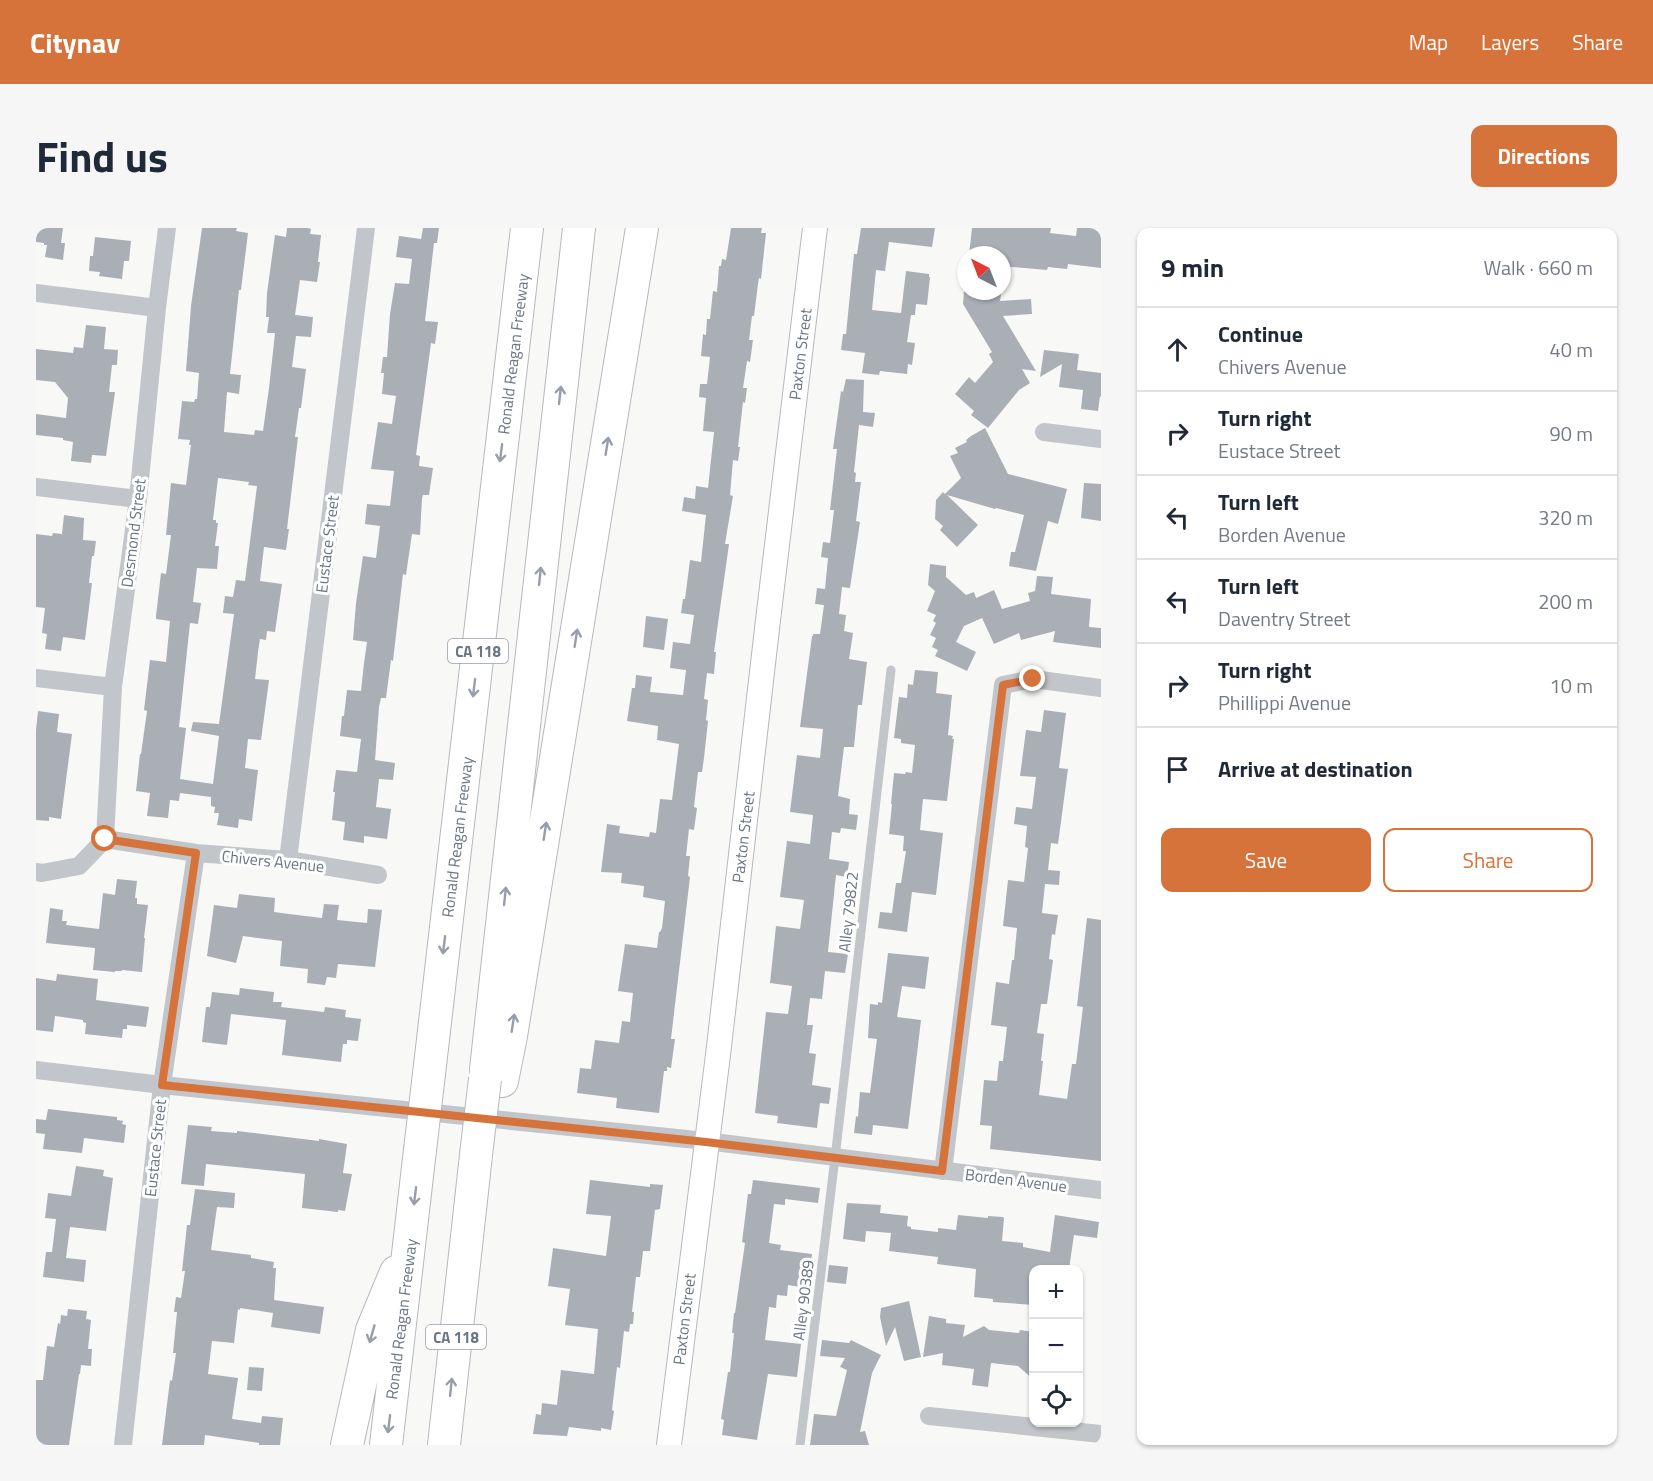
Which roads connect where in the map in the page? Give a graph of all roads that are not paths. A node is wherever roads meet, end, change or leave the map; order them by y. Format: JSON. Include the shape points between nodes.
{"nodes":[{"id":1,"x":167,"y":228,"type":"edge"},
{"id":2,"x":366,"y":228,"type":"edge"},
{"id":3,"x":527,"y":228,"type":"edge"},
{"id":4,"x":579,"y":228,"type":"edge"},
{"id":5,"x":642,"y":228,"type":"edge"},
{"id":6,"x":815,"y":228,"type":"edge"},
{"id":7,"x":36,"y":293,"type":"edge"},
{"id":8,"x":157,"y":308,"type":"junction"},
{"id":9,"x":1044,"y":432,"type":"dead end"},
{"id":10,"x":1101,"y":439,"type":"edge"},
{"id":11,"x":36,"y":487,"type":"edge"},
{"id":12,"x":138,"y":499,"type":"junction"},
{"id":13,"x":891,"y":670,"type":"dead end"},
{"id":14,"x":36,"y":678,"type":"edge"},
{"id":15,"x":113,"y":687,"type":"junction"},
{"id":16,"x":1101,"y":688,"type":"edge"},
{"id":17,"x":105,"y":839,"type":"junction"},
{"id":18,"x":196,"y":853,"type":"junction"},
{"id":19,"x":288,"y":860,"type":"junction"},
{"id":20,"x":36,"y":872,"type":"edge"},
{"id":21,"x":378,"y":874,"type":"dead end"},
{"id":22,"x":36,"y":1070,"type":"edge"},
{"id":23,"x":493,"y":1080,"type":"junction"},
{"id":24,"x":162,"y":1085,"type":"junction"},
{"id":25,"x":706,"y":1142,"type":"junction"},
{"id":26,"x":835,"y":1158,"type":"junction"},
{"id":27,"x":942,"y":1171,"type":"junction"},
{"id":28,"x":1101,"y":1191,"type":"edge"},
{"id":29,"x":410,"y":1241,"type":"junction"},
{"id":30,"x":929,"y":1416,"type":"dead end"},
{"id":31,"x":1101,"y":1434,"type":"edge"},
{"id":32,"x":123,"y":1445,"type":"edge"},
{"id":33,"x":347,"y":1445,"type":"edge"},
{"id":34,"x":386,"y":1445,"type":"edge"},
{"id":35,"x":444,"y":1445,"type":"edge"},
{"id":36,"x":669,"y":1445,"type":"edge"},
{"id":37,"x":800,"y":1445,"type":"edge"}],
"edges":[{"from":1,"to":8,"type":"street","name":"Desmond Street"},
{"from":2,"to":19,"type":"street","name":"Eustace Street"},
{"from":3,"to":29,"type":"highway","name":"Ronald Reagan Freeway","number":"CA 118","one_way":true,"bridge":true},
{"from":23,"to":4,"type":"highway","one_way":true},
{"from":23,"to":5,"type":"highway","one_way":true,"via":[[517,1001]]},
{"from":6,"to":25,"type":"street","name":"Paxton Street"},
{"from":7,"to":8,"type":"street"},
{"from":8,"to":12,"type":"street","name":"Desmond Street"},
{"from":9,"to":10,"type":"street"},
{"from":11,"to":12,"type":"street"},
{"from":12,"to":15,"type":"street","name":"Desmond Street"},
{"from":13,"to":26,"type":"lane","name":"Alley 79822"},
{"from":14,"to":15,"type":"street"},
{"from":15,"to":17,"type":"street","name":"Desmond Street"},
{"from":16,"to":27,"type":"street","via":[[1033,679],[1003,685]]},
{"from":17,"to":18,"type":"street","name":"Chivers Avenue"},
{"from":17,"to":20,"type":"street","via":[[79,866]]},
{"from":18,"to":19,"type":"street","name":"Chivers Avenue"},
{"from":18,"to":24,"type":"street","name":"Eustace Street"},
{"from":19,"to":21,"type":"street","name":"Chivers Avenue"},
{"from":22,"to":24,"type":"street","name":"Borden Avenue"},
{"from":35,"to":23,"type":"highway","number":"CA 118","one_way":true,"bridge":true,"via":[[468,1230]]},
{"from":24,"to":25,"type":"street","name":"Borden Avenue"},
{"from":24,"to":32,"type":"street","name":"Eustace Street"},
{"from":25,"to":26,"type":"street","name":"Borden Avenue"},
{"from":25,"to":36,"type":"street","name":"Paxton Street"},
{"from":26,"to":27,"type":"street","name":"Borden Avenue"},
{"from":26,"to":37,"type":"lane","name":"Alley 90389"},
{"from":27,"to":28,"type":"street","name":"Borden Avenue"},
{"from":29,"to":33,"type":"highway","one_way":true,"via":[[372,1330]]},
{"from":29,"to":34,"type":"highway","name":"Ronald Reagan Freeway","number":"CA 118","one_way":true},
{"from":30,"to":31,"type":"street"}]}
